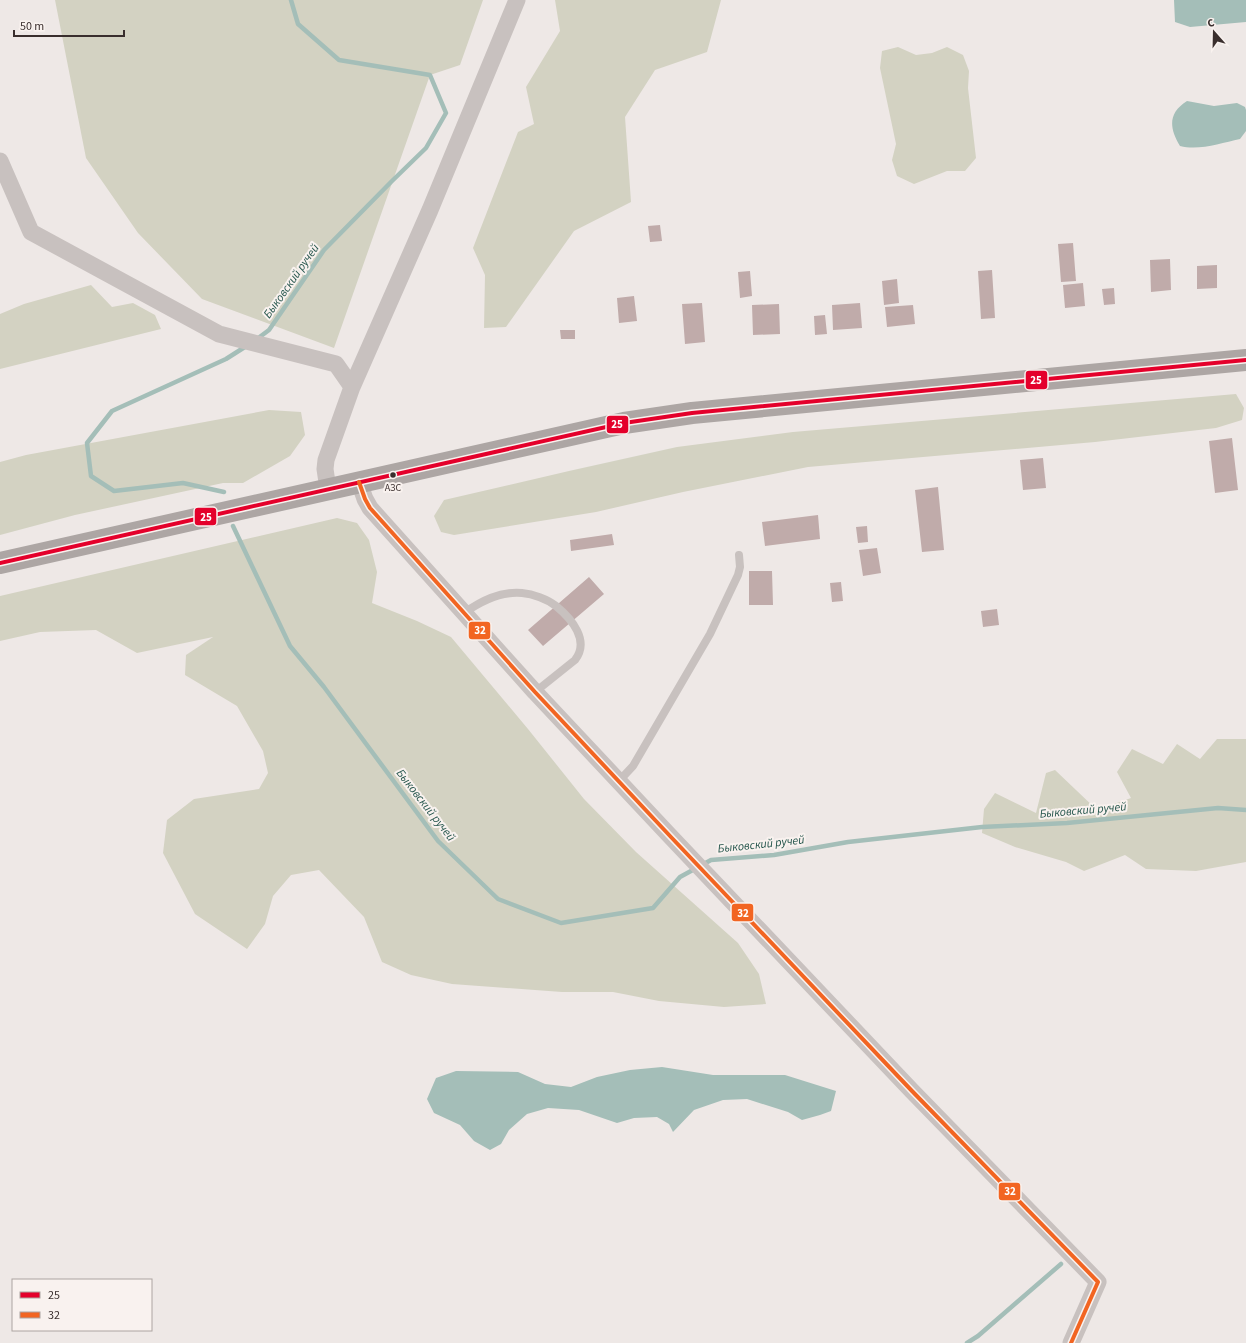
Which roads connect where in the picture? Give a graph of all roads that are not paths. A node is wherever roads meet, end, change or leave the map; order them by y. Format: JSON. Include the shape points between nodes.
{"nodes":[{"id":1,"x":517,"y":0,"type":"edge"},
{"id":2,"x":0,"y":161,"type":"edge"},
{"id":3,"x":1246,"y":360,"type":"edge"},
{"id":4,"x":352,"y":387,"type":"junction"},
{"id":5,"x":358,"y":482,"type":"junction"},
{"id":6,"x":328,"y":489,"type":"junction"},
{"id":7,"x":739,"y":555,"type":"dead end"},
{"id":8,"x":0,"y":563,"type":"edge"},
{"id":9,"x":464,"y":613,"type":"junction"},
{"id":10,"x":535,"y":692,"type":"junction"},
{"id":11,"x":619,"y":781,"type":"junction"},
{"id":12,"x":1071,"y":1343,"type":"edge"}],
"edges":[{"from":1,"to":4,"type":"street","via":[[430,210]]},
{"from":2,"to":4,"type":"street","via":[[31,232],[219,334],[336,364]]},
{"from":3,"to":5,"type":"main road","via":[[659,418],[624,423]]},
{"from":4,"to":6,"type":"street","via":[[326,460]]},
{"from":5,"to":6,"type":"main road"},
{"from":5,"to":9,"type":"street","via":[[370,508]]},
{"from":6,"to":8,"type":"main road"},
{"from":7,"to":11,"type":"lane","via":[[738,575],[710,634],[633,766]]},
{"from":9,"to":10,"type":"street"},
{"from":9,"to":10,"type":"lane","via":[[491,598],[522,593],[547,600],[571,622],[581,642],[580,654]]},
{"from":10,"to":11,"type":"street"},
{"from":11,"to":12,"type":"street","via":[[912,1091],[1098,1282]]}]}
